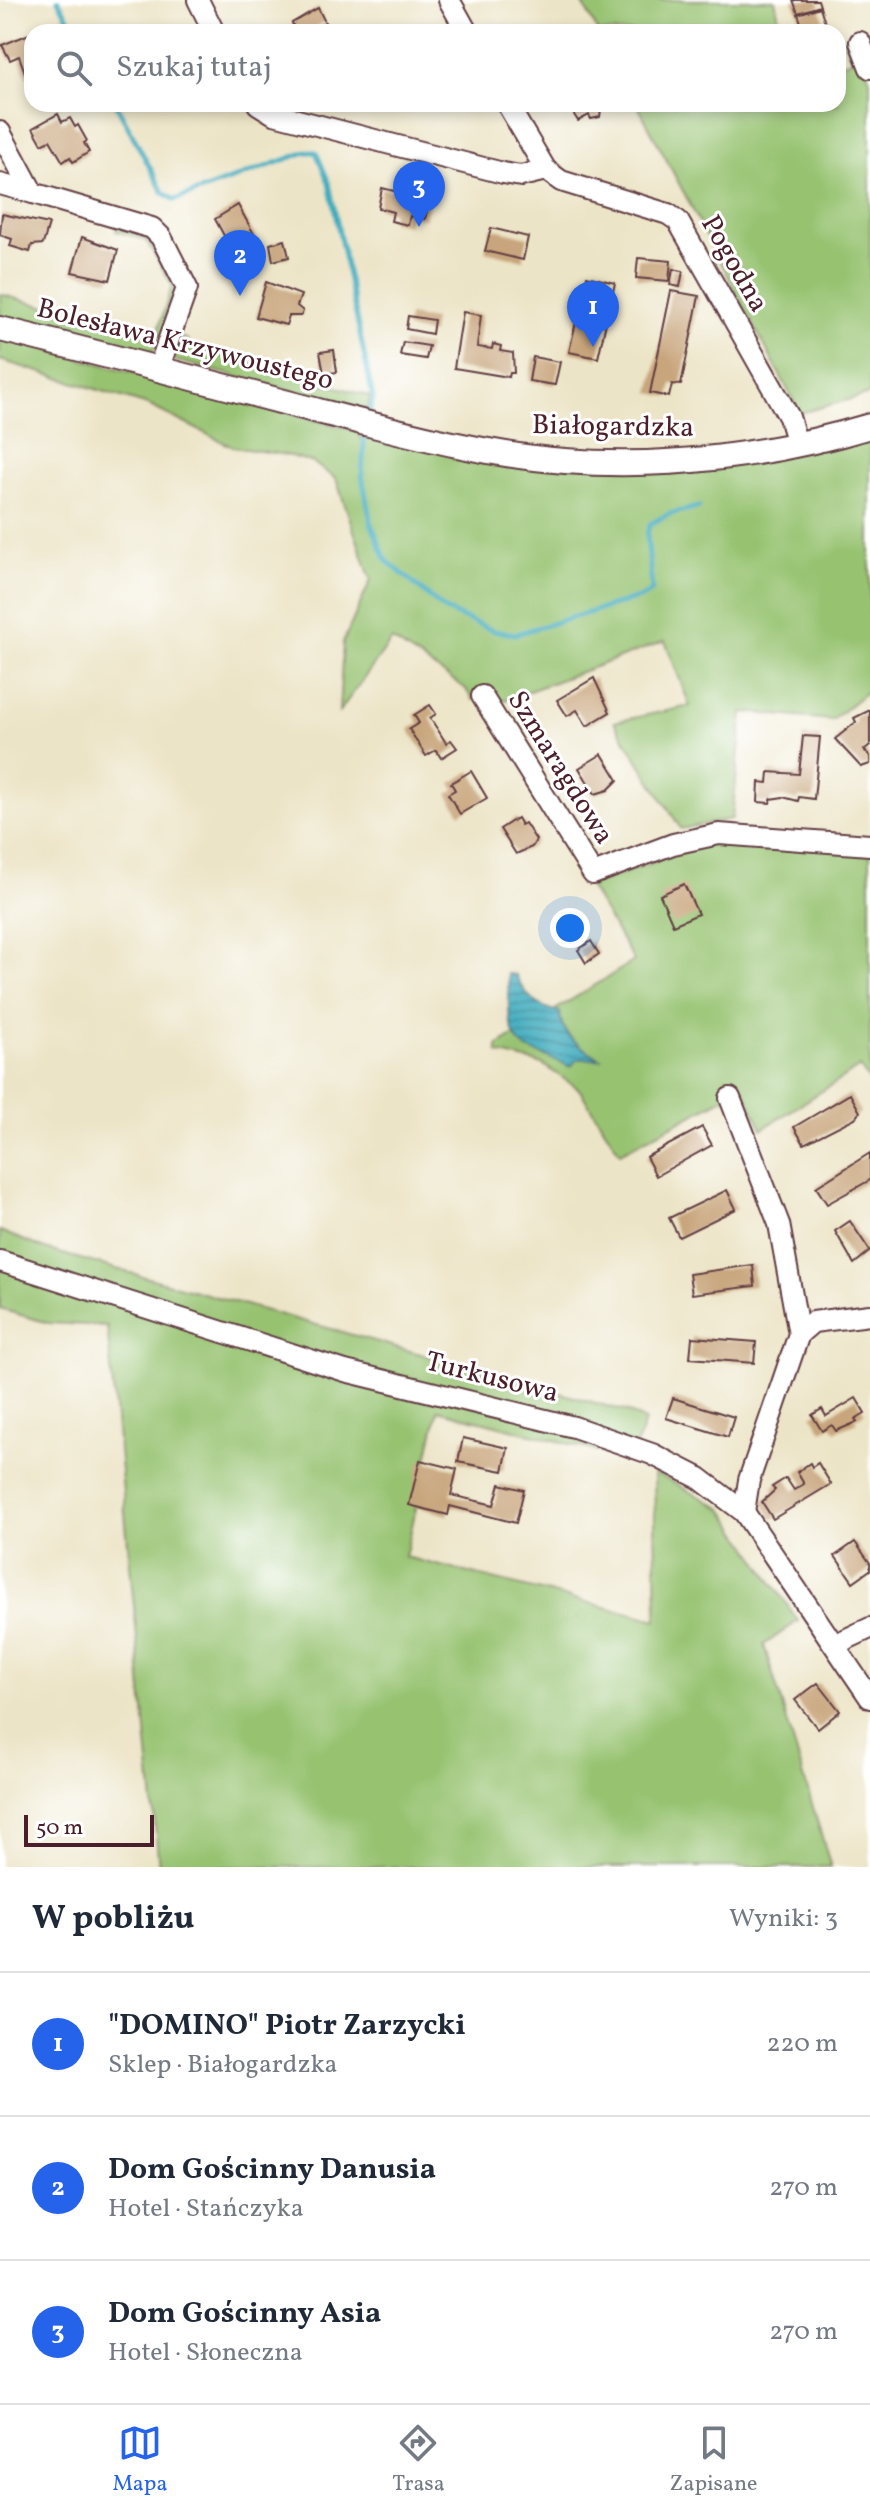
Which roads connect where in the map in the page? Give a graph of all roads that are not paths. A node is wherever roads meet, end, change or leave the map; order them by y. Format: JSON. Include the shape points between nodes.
{"nodes":[{"id":1,"x":198,"y":0,"type":"edge"},
{"id":2,"x":449,"y":0,"type":"edge"},
{"id":3,"x":210,"y":24,"type":"edge"},
{"id":4,"x":462,"y":24,"type":"edge"},
{"id":5,"x":860,"y":42,"type":"dead end"},
{"id":6,"x":870,"y":68,"type":"edge"},
{"id":7,"x":271,"y":112,"type":"edge"},
{"id":8,"x":512,"y":112,"type":"edge"},
{"id":9,"x":0,"y":132,"type":"edge"},
{"id":10,"x":546,"y":170,"type":"junction"},
{"id":11,"x":0,"y":184,"type":"edge"},
{"id":12,"x":33,"y":193,"type":"junction"},
{"id":13,"x":0,"y":329,"type":"edge"},
{"id":14,"x":158,"y":370,"type":"junction"},
{"id":15,"x":364,"y":423,"type":"joint"},
{"id":16,"x":870,"y":426,"type":"edge"},
{"id":17,"x":797,"y":444,"type":"junction"},
{"id":18,"x":482,"y":696,"type":"dead end"},
{"id":19,"x":870,"y":845,"type":"edge"},
{"id":20,"x":730,"y":1098,"type":"dead end"},
{"id":21,"x":0,"y":1261,"type":"edge"},
{"id":22,"x":870,"y":1315,"type":"edge"},
{"id":23,"x":799,"y":1334,"type":"junction"},
{"id":24,"x":744,"y":1512,"type":"junction"},
{"id":25,"x":870,"y":1628,"type":"edge"},
{"id":26,"x":836,"y":1644,"type":"junction"},
{"id":27,"x":870,"y":1698,"type":"edge"}],
"edges":[{"from":1,"to":3,"type":"street"},
{"from":2,"to":4,"type":"street"},
{"from":5,"to":6,"type":"street"},
{"from":7,"to":10,"type":"street","via":[[503,173],[521,176]]},
{"from":8,"to":10,"type":"street"},
{"from":9,"to":12,"type":"street"},
{"from":10,"to":17,"type":"street","name":"Pogodna","via":[[561,181],[678,221],[789,417]]},
{"from":11,"to":12,"type":"street"},
{"from":12,"to":14,"type":"street","via":[[152,228],[161,237],[187,288]]},
{"from":13,"to":14,"type":"main road","name":"Bolesława Krzywoustego"},
{"from":14,"to":15,"type":"main road","name":"Bolesława Krzywoustego"},
{"from":15,"to":17,"type":"main road","name":"Białogardzka","via":[[497,452],[585,462],[691,459]]},
{"from":16,"to":17,"type":"main road","name":"Białogardzka"},
{"from":18,"to":19,"type":"street","name":"Szmaragdowa","via":[[593,874],[673,844],[719,834]]},
{"from":20,"to":23,"type":"street","via":[[779,1224]]},
{"from":21,"to":24,"type":"street","name":"Turkusowa","via":[[345,1371],[622,1441],[699,1478]]},
{"from":22,"to":23,"type":"street","via":[[813,1322]]},
{"from":23,"to":24,"type":"street","via":[[749,1480]]},
{"from":24,"to":26,"type":"street","name":"Turkusowa"},
{"from":25,"to":26,"type":"street"},
{"from":26,"to":27,"type":"street","name":"Turkusowa"}]}
